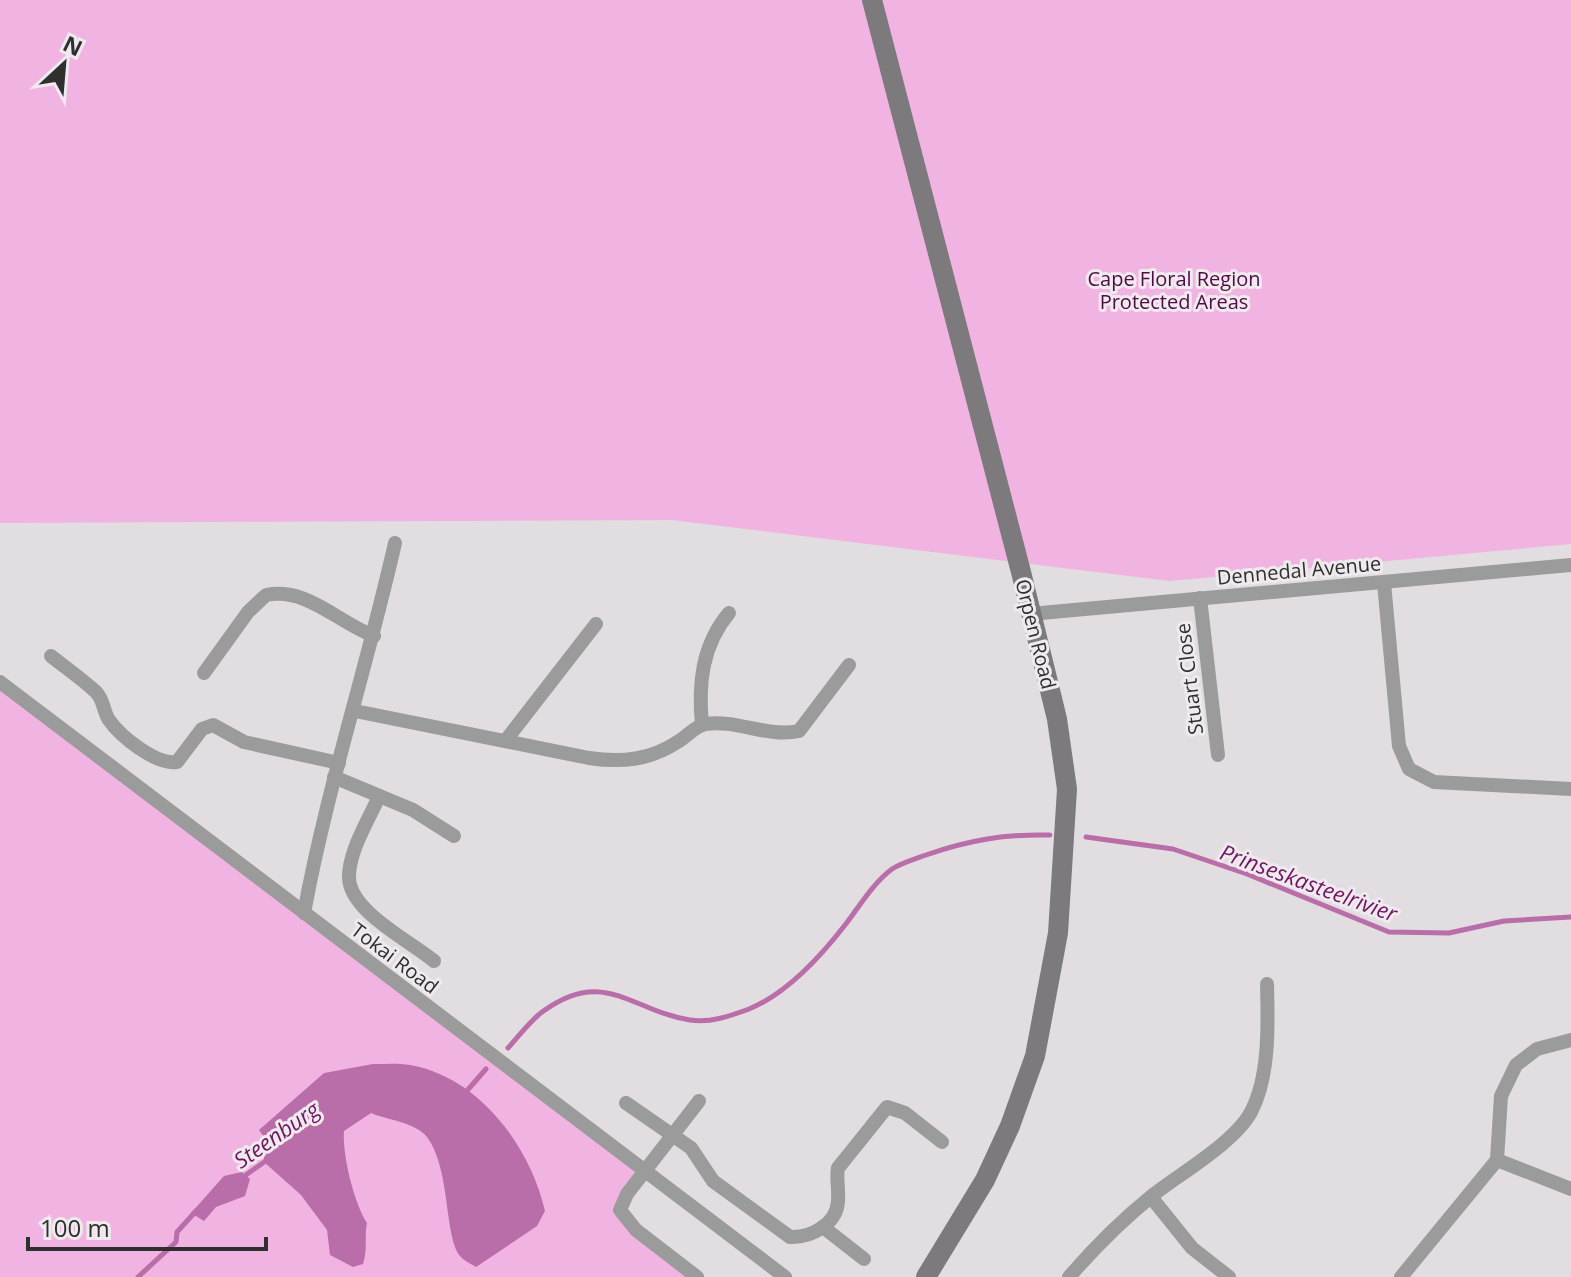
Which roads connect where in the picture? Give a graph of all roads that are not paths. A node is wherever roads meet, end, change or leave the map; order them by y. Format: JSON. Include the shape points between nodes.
{"nodes":[{"id":1,"x":872,"y":0,"type":"edge"},
{"id":2,"x":395,"y":543,"type":"dead end"},
{"id":3,"x":1571,"y":565,"type":"edge"},
{"id":4,"x":1384,"y":583,"type":"junction"},
{"id":5,"x":1200,"y":598,"type":"junction"},
{"id":6,"x":729,"y":613,"type":"dead end"},
{"id":7,"x":1030,"y":614,"type":"junction"},
{"id":8,"x":596,"y":624,"type":"dead end"},
{"id":9,"x":374,"y":636,"type":"junction"},
{"id":10,"x":51,"y":656,"type":"dead end"},
{"id":11,"x":849,"y":665,"type":"dead end"},
{"id":12,"x":204,"y":673,"type":"dead end"},
{"id":13,"x":0,"y":682,"type":"edge"},
{"id":14,"x":355,"y":711,"type":"junction"},
{"id":15,"x":702,"y":725,"type":"junction"},
{"id":16,"x":506,"y":740,"type":"junction"},
{"id":17,"x":1218,"y":755,"type":"dead end"},
{"id":18,"x":337,"y":770,"type":"junction"},
{"id":19,"x":1571,"y":789,"type":"edge"},
{"id":20,"x":379,"y":796,"type":"junction"},
{"id":21,"x":454,"y":836,"type":"dead end"},
{"id":22,"x":304,"y":913,"type":"junction"},
{"id":23,"x":434,"y":961,"type":"dead end"},
{"id":24,"x":1267,"y":984,"type":"dead end"},
{"id":25,"x":1571,"y":1040,"type":"edge"},
{"id":26,"x":699,"y":1101,"type":"dead end"},
{"id":27,"x":626,"y":1103,"type":"dead end"},
{"id":28,"x":671,"y":1137,"type":"junction"},
{"id":29,"x":942,"y":1142,"type":"dead end"},
{"id":30,"x":1497,"y":1160,"type":"junction"},
{"id":31,"x":644,"y":1171,"type":"junction"},
{"id":32,"x":1571,"y":1189,"type":"edge"},
{"id":33,"x":1151,"y":1197,"type":"junction"},
{"id":34,"x":823,"y":1227,"type":"junction"},
{"id":35,"x":864,"y":1259,"type":"dead end"},
{"id":36,"x":766,"y":1265,"type":"junction"},
{"id":37,"x":931,"y":1268,"type":"edge"},
{"id":38,"x":697,"y":1277,"type":"edge"},
{"id":39,"x":779,"y":1277,"type":"edge"},
{"id":40,"x":785,"y":1277,"type":"edge"},
{"id":41,"x":920,"y":1277,"type":"edge"},
{"id":42,"x":1069,"y":1277,"type":"edge"},
{"id":43,"x":1229,"y":1277,"type":"edge"},
{"id":44,"x":1401,"y":1277,"type":"edge"}],
"edges":[{"from":1,"to":7,"type":"main road","name":"Orpen Road"},
{"from":2,"to":9,"type":"street"},
{"from":3,"to":4,"type":"street","name":"Dennedal Avenue"},
{"from":4,"to":5,"type":"street","name":"Dennedal Avenue"},
{"from":4,"to":19,"type":"street","via":[[1399,746],[1409,769],[1434,782]]},
{"from":5,"to":7,"type":"street","name":"Dennedal Avenue"},
{"from":5,"to":17,"type":"street","name":"Stuart Close"},
{"from":6,"to":15,"type":"street","via":[[707,649],[700,689]]},
{"from":7,"to":37,"type":"main road","name":"Orpen Road","via":[[1057,719],[1067,789],[1058,933],[1041,1036],[1019,1103],[985,1180]]},
{"from":8,"to":16,"type":"street"},
{"from":9,"to":12,"type":"street","via":[[301,596],[266,595]]},
{"from":9,"to":14,"type":"street"},
{"from":10,"to":18,"type":"street","via":[[99,695],[108,718],[137,746],[168,763],[177,762],[202,729],[213,725],[244,742]]},
{"from":11,"to":15,"type":"street","via":[[799,731]]},
{"from":13,"to":22,"type":"street","name":"Tokai Road"},
{"from":14,"to":16,"type":"street"},
{"from":14,"to":18,"type":"street"},
{"from":15,"to":16,"type":"street","via":[[665,750],[626,761]]},
{"from":18,"to":20,"type":"street"},
{"from":18,"to":22,"type":"street"},
{"from":20,"to":21,"type":"street"},
{"from":20,"to":23,"type":"street","via":[[351,864],[351,888],[363,909]]},
{"from":22,"to":31,"type":"street","name":"Tokai Road"},
{"from":24,"to":33,"type":"street","via":[[1268,1021],[1252,1111],[1233,1134]]},
{"from":25,"to":30,"type":"street","via":[[1537,1049],[1516,1065],[1501,1096]]},
{"from":26,"to":28,"type":"street"},
{"from":27,"to":28,"type":"street"},
{"from":28,"to":31,"type":"street"},
{"from":28,"to":34,"type":"street","via":[[691,1148],[713,1181],[784,1234],[805,1237]]},
{"from":29,"to":34,"type":"street","via":[[905,1113],[891,1107],[883,1110],[838,1168],[838,1204]]},
{"from":30,"to":32,"type":"street"},
{"from":30,"to":44,"type":"street"},
{"from":31,"to":36,"type":"street","name":"Tokai Road"},
{"from":31,"to":38,"type":"street","via":[[620,1210],[636,1230]]},
{"from":33,"to":42,"type":"street"},
{"from":33,"to":43,"type":"street","via":[[1192,1248]]},
{"from":34,"to":35,"type":"street"},
{"from":36,"to":39,"type":"street","name":"Tokai Road"},
{"from":36,"to":40,"type":"street","name":"Tokai Road"},
{"from":37,"to":41,"type":"main road","name":"Orpen Road"}]}
